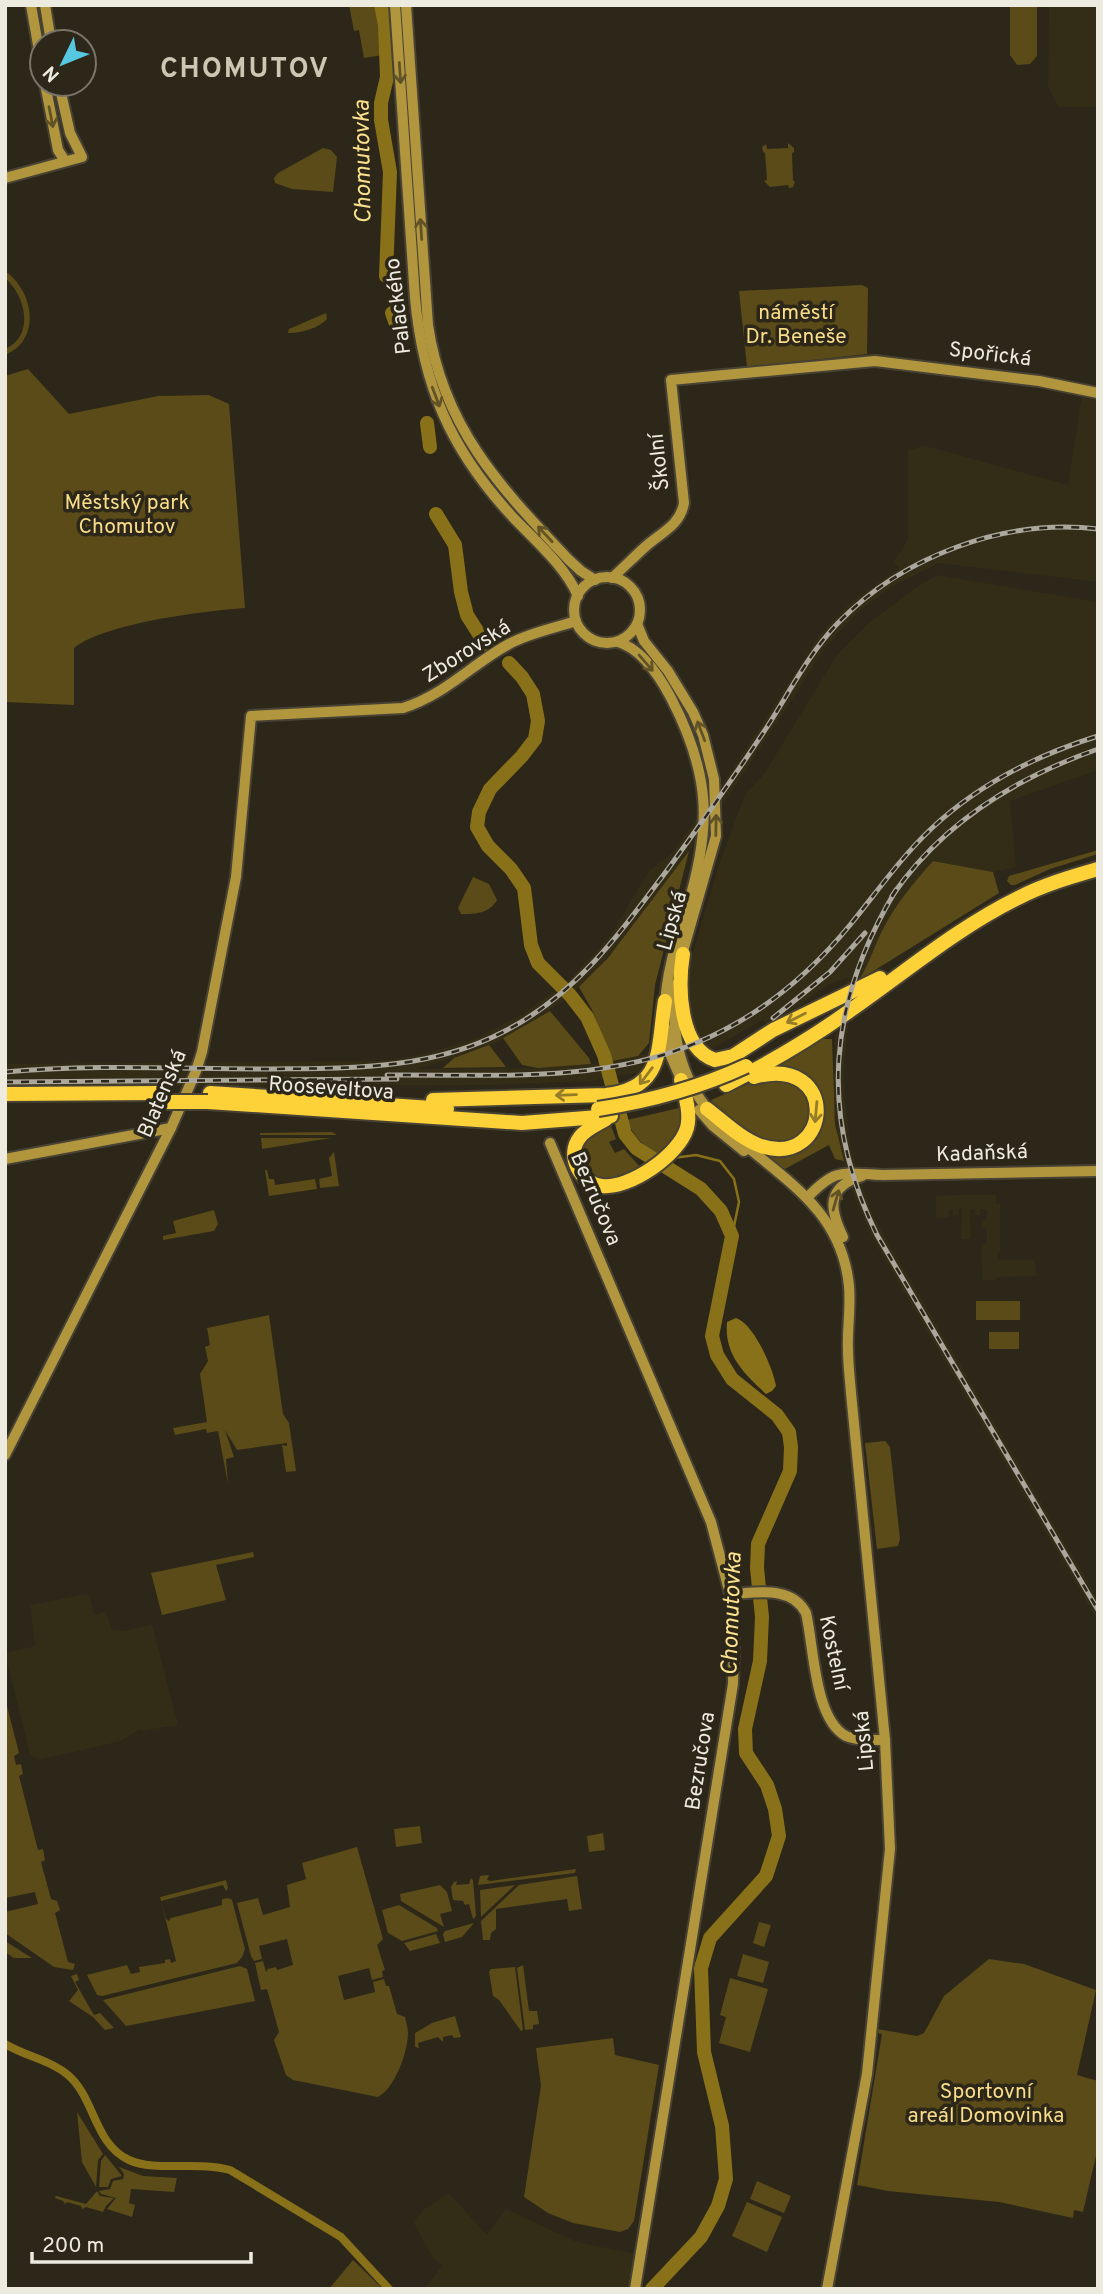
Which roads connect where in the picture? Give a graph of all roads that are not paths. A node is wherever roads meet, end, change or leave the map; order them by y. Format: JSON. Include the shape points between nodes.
{"nodes":[{"id":1,"x":31,"y":5,"type":"edge"},
{"id":2,"x":45,"y":5,"type":"edge"},
{"id":3,"x":395,"y":5,"type":"edge"},
{"id":4,"x":406,"y":5,"type":"edge"},
{"id":5,"x":35,"y":28,"type":"edge"},
{"id":6,"x":49,"y":28,"type":"edge"},
{"id":7,"x":48,"y":98,"type":"edge"},
{"id":8,"x":62,"y":98,"type":"edge"},
{"id":9,"x":65,"y":161,"type":"junction"},
{"id":10,"x":5,"y":178,"type":"edge"},
{"id":11,"x":671,"y":380,"type":"joint"},
{"id":12,"x":1098,"y":393,"type":"edge"},
{"id":13,"x":633,"y":560,"type":"junction"},
{"id":14,"x":612,"y":578,"type":"junction"},
{"id":15,"x":595,"y":580,"type":"junction"},
{"id":16,"x":630,"y":587,"type":"junction"},
{"id":17,"x":578,"y":596,"type":"junction"},
{"id":18,"x":576,"y":621,"type":"junction"},
{"id":19,"x":637,"y":624,"type":"junction"},
{"id":20,"x":618,"y":642,"type":"junction"},
{"id":21,"x":251,"y":716,"type":"joint"},
{"id":22,"x":1098,"y":860,"type":"edge"},
{"id":23,"x":1098,"y":869,"type":"edge"},
{"id":24,"x":683,"y":954,"type":"junction"},
{"id":25,"x":880,"y":978,"type":"junction"},
{"id":26,"x":665,"y":1001,"type":"junction"},
{"id":27,"x":681,"y":1080,"type":"junction"},
{"id":28,"x":726,"y":1085,"type":"junction"},
{"id":29,"x":5,"y":1094,"type":"edge"},
{"id":30,"x":159,"y":1097,"type":"junction"},
{"id":31,"x":209,"y":1097,"type":"junction"},
{"id":32,"x":5,"y":1102,"type":"edge"},
{"id":33,"x":422,"y":1105,"type":"junction"},
{"id":34,"x":707,"y":1109,"type":"junction"},
{"id":35,"x":604,"y":1113,"type":"junction"},
{"id":36,"x":520,"y":1118,"type":"junction"},
{"id":37,"x":171,"y":1128,"type":"junction"},
{"id":38,"x":550,"y":1143,"type":"dead end"},
{"id":39,"x":5,"y":1159,"type":"edge"},
{"id":40,"x":1098,"y":1171,"type":"edge"},
{"id":41,"x":868,"y":1175,"type":"junction"},
{"id":42,"x":807,"y":1198,"type":"junction"},
{"id":43,"x":850,"y":1289,"type":"junction"},
{"id":44,"x":5,"y":1455,"type":"edge"},
{"id":45,"x":730,"y":1594,"type":"junction"},
{"id":46,"x":885,"y":1740,"type":"junction"},
{"id":47,"x":635,"y":2289,"type":"edge"},
{"id":48,"x":827,"y":2289,"type":"edge"}],
"edges":[{"from":1,"to":5,"type":"street"},
{"from":2,"to":6,"type":"street"},
{"from":3,"to":17,"type":"street","name":"Palackého","one_way":true,"via":[[415,298],[429,380],[469,462],[567,575]]},
{"from":15,"to":4,"type":"street","name":"Palackého","one_way":true,"via":[[569,559],[491,474],[458,421],[440,377],[429,338]]},
{"from":7,"to":9,"type":"street","one_way":true,"via":[[58,150]]},
{"from":8,"to":9,"type":"street","via":[[82,157]]},
{"from":9,"to":10,"type":"street"},
{"from":11,"to":12,"type":"street","name":"Spořická","via":[[875,361],[1040,381]]},
{"from":11,"to":13,"type":"street","name":"Školní","via":[[684,503],[678,521]]},
{"from":13,"to":14,"type":"street","name":"Školní"},
{"from":13,"to":16,"type":"street"},
{"from":14,"to":15,"type":"street"},
{"from":14,"to":16,"type":"street"},
{"from":15,"to":17,"type":"street"},
{"from":16,"to":19,"type":"street","via":[[640,605]]},
{"from":17,"to":18,"type":"street"},
{"from":18,"to":20,"type":"street","via":[[589,637]]},
{"from":18,"to":21,"type":"street","name":"Zborovská","via":[[505,647],[449,688],[403,708]]},
{"from":19,"to":20,"type":"street"},
{"from":24,"to":19,"type":"street","name":"Lipská","one_way":true,"via":[[716,836],[714,779],[693,712]]},
{"from":20,"to":26,"type":"street","name":"Lipská","one_way":true,"via":[[643,658],[668,692],[689,734],[703,787],[704,836]]},
{"from":21,"to":37,"type":"street","name":"Blatenská","via":[[236,877],[202,1052]]},
{"from":22,"to":25,"type":"highway","via":[[1019,887]]},
{"from":23,"to":28,"type":"highway","via":[[1021,896],[975,922],[845,1015]]},
{"from":25,"to":24,"type":"highway","one_way":true,"via":[[773,1030],[733,1056],[715,1060],[691,1041],[680,973]]},
{"from":24,"to":34,"type":"street","name":"Lipská","via":[[674,998],[675,1038],[690,1083]]},
{"from":25,"to":35,"type":"highway","bridge":true,"via":[[746,1066],[708,1083]]},
{"from":26,"to":27,"type":"street","name":"Lipská","via":[[667,1041]]},
{"from":26,"to":33,"type":"highway","one_way":true,"via":[[649,1076],[623,1093],[433,1100]]},
{"from":27,"to":35,"type":"highway","via":[[687,1128],[675,1149],[618,1186],[593,1184],[575,1163],[576,1144]]},
{"from":27,"to":42,"type":"street","name":"Lipská","via":[[712,1125]]},
{"from":28,"to":34,"type":"highway","one_way":true,"via":[[773,1072],[806,1083],[817,1100],[817,1118],[809,1136],[788,1148],[762,1146]]},
{"from":28,"to":35,"type":"highway","via":[[664,1105]]},
{"from":29,"to":30,"type":"highway"},
{"from":30,"to":31,"type":"highway","bridge":true},
{"from":30,"to":32,"type":"highway"},
{"from":31,"to":33,"type":"highway"},
{"from":31,"to":36,"type":"highway","name":"Rooseveltova","via":[[452,1118]]},
{"from":33,"to":36,"type":"highway"},
{"from":34,"to":42,"type":"street","name":"Lipská"},
{"from":35,"to":36,"type":"highway"},
{"from":37,"to":39,"type":"street"},
{"from":37,"to":44,"type":"street","name":"Blatenská"},
{"from":38,"to":45,"type":"street","name":"Bezručova","via":[[711,1522]]},
{"from":40,"to":41,"type":"street","name":"Kadaňská"},
{"from":41,"to":42,"type":"street","name":"Kadaňská","via":[[849,1172],[834,1176]]},
{"from":43,"to":41,"type":"street","name":"Kadaňská","one_way":true,"via":[[850,1260],[834,1215],[834,1199],[845,1183]]},
{"from":42,"to":43,"type":"street","name":"Lipská","via":[[836,1238]]},
{"from":43,"to":46,"type":"street","name":"Lipská","via":[[848,1361]]},
{"from":45,"to":46,"type":"street","name":"Kostelní","via":[[768,1593],[801,1604],[821,1698],[835,1727],[853,1738]]},
{"from":45,"to":47,"type":"street","name":"Bezručova","via":[[733,1684]]},
{"from":46,"to":48,"type":"street","name":"Lipská","via":[[890,1849],[873,2025]]}]}
